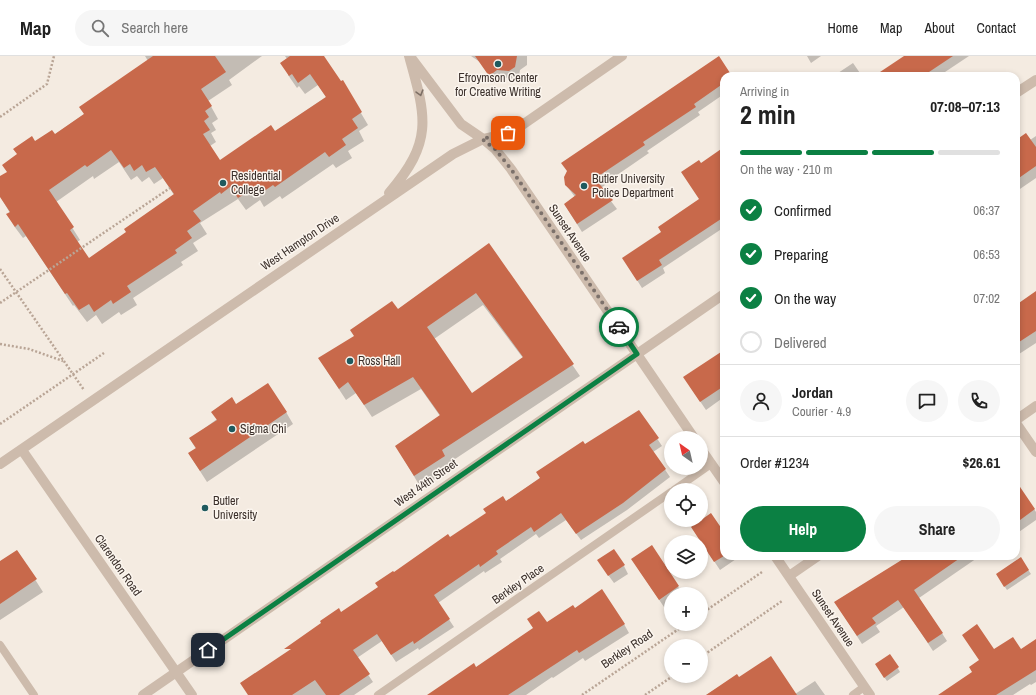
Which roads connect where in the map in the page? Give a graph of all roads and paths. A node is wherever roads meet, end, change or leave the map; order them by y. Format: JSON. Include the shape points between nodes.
{"nodes":[{"id":1,"x":54,"y":56,"type":"edge"},
{"id":2,"x":409,"y":56,"type":"edge"},
{"id":3,"x":622,"y":56,"type":"edge"},
{"id":4,"x":1036,"y":80,"type":"edge"},
{"id":5,"x":1020,"y":91,"type":"edge"},
{"id":6,"x":0,"y":117,"type":"edge"},
{"id":7,"x":482,"y":139,"type":"junction"},
{"id":8,"x":170,"y":188,"type":"dead end"},
{"id":9,"x":380,"y":203,"type":"junction"},
{"id":10,"x":0,"y":269,"type":"edge"},
{"id":11,"x":16,"y":292,"type":"junction"},
{"id":12,"x":720,"y":297,"type":"edge"},
{"id":13,"x":0,"y":303,"type":"edge"},
{"id":14,"x":0,"y":344,"type":"edge"},
{"id":15,"x":104,"y":353,"type":"dead end"},
{"id":16,"x":637,"y":354,"type":"junction"},
{"id":17,"x":63,"y":361,"type":"junction"},
{"id":18,"x":73,"y":374,"type":"junction"},
{"id":19,"x":91,"y":401,"type":"junction"},
{"id":20,"x":1036,"y":406,"type":"edge"},
{"id":21,"x":1020,"y":417,"type":"edge"},
{"id":22,"x":0,"y":424,"type":"edge"},
{"id":23,"x":1020,"y":429,"type":"edge"},
{"id":24,"x":689,"y":431,"type":"edge"},
{"id":25,"x":22,"y":450,"type":"junction"},
{"id":26,"x":1036,"y":452,"type":"edge"},
{"id":27,"x":708,"y":460,"type":"edge"},
{"id":28,"x":0,"y":464,"type":"edge"},
{"id":29,"x":711,"y":464,"type":"junction"},
{"id":30,"x":720,"y":476,"type":"edge"},
{"id":31,"x":684,"y":483,"type":"edge"},
{"id":32,"x":664,"y":497,"type":"edge"},
{"id":33,"x":778,"y":560,"type":"edge"},
{"id":34,"x":812,"y":560,"type":"edge"},
{"id":35,"x":762,"y":572,"type":"dead end"},
{"id":36,"x":789,"y":576,"type":"junction"},
{"id":37,"x":782,"y":601,"type":"dead end"},
{"id":38,"x":708,"y":609,"type":"edge"},
{"id":39,"x":676,"y":631,"type":"edge"},
{"id":40,"x":0,"y":645,"type":"edge"},
{"id":41,"x":708,"y":652,"type":"edge"},
{"id":42,"x":176,"y":672,"type":"junction"},
{"id":43,"x":664,"y":682,"type":"edge"},
{"id":44,"x":867,"y":691,"type":"edge"},
{"id":45,"x":34,"y":695,"type":"edge"},
{"id":46,"x":143,"y":695,"type":"edge"},
{"id":47,"x":192,"y":695,"type":"edge"},
{"id":48,"x":378,"y":695,"type":"edge"},
{"id":49,"x":582,"y":695,"type":"edge"},
{"id":50,"x":645,"y":695,"type":"edge"},
{"id":51,"x":853,"y":695,"type":"edge"}],
"edges":[{"from":1,"to":6,"type":"path","via":[[47,84]]},
{"from":2,"to":7,"type":"street","name":"Sunset Avenue","via":[[456,118]]},
{"from":2,"to":9,"type":"street","one_way":true,"via":[[422,102],[422,136],[407,171]]},
{"from":3,"to":7,"type":"street","name":"West Hampton Drive","via":[[515,130]]},
{"from":4,"to":5,"type":"street"},
{"from":7,"to":9,"type":"street","name":"West Hampton Drive","via":[[453,154]]},
{"from":7,"to":16,"type":"street","name":"Sunset Avenue","via":[[495,149],[511,169]]},
{"from":8,"to":11,"type":"path"},
{"from":9,"to":19,"type":"street","name":"West Hampton Drive"},
{"from":10,"to":11,"type":"path"},
{"from":11,"to":13,"type":"path"},
{"from":11,"to":17,"type":"path"},
{"from":12,"to":16,"type":"street","name":"West 44th Street"},
{"from":14,"to":17,"type":"path","via":[[29,349]]},
{"from":15,"to":18,"type":"path"},
{"from":16,"to":24,"type":"street","name":"Sunset Avenue"},
{"from":16,"to":42,"type":"street","name":"West 44th Street"},
{"from":17,"to":18,"type":"path"},
{"from":18,"to":19,"type":"path"},
{"from":18,"to":22,"type":"path"},
{"from":19,"to":25,"type":"street","name":"West Hampton Drive"},
{"from":20,"to":21,"type":"street"},
{"from":23,"to":26,"type":"street"},
{"from":25,"to":28,"type":"street","name":"West Hampton Drive"},
{"from":25,"to":42,"type":"street","name":"Clarendon Road"},
{"from":27,"to":29,"type":"street"},
{"from":29,"to":30,"type":"street"},
{"from":29,"to":31,"type":"lane"},
{"from":32,"to":48,"type":"lane","name":"Berkley Place"},
{"from":33,"to":36,"type":"street","name":"Sunset Avenue"},
{"from":34,"to":36,"type":"street"},
{"from":35,"to":38,"type":"path"},
{"from":36,"to":44,"type":"street","name":"Sunset Avenue"},
{"from":37,"to":41,"type":"path"},
{"from":39,"to":49,"type":"path","name":"Berkley Road"},
{"from":40,"to":45,"type":"lane"},
{"from":42,"to":46,"type":"street","name":"West 44th Street"},
{"from":42,"to":47,"type":"street","name":"Clarendon Road"},
{"from":43,"to":50,"type":"path"},
{"from":44,"to":51,"type":"lane"}]}
